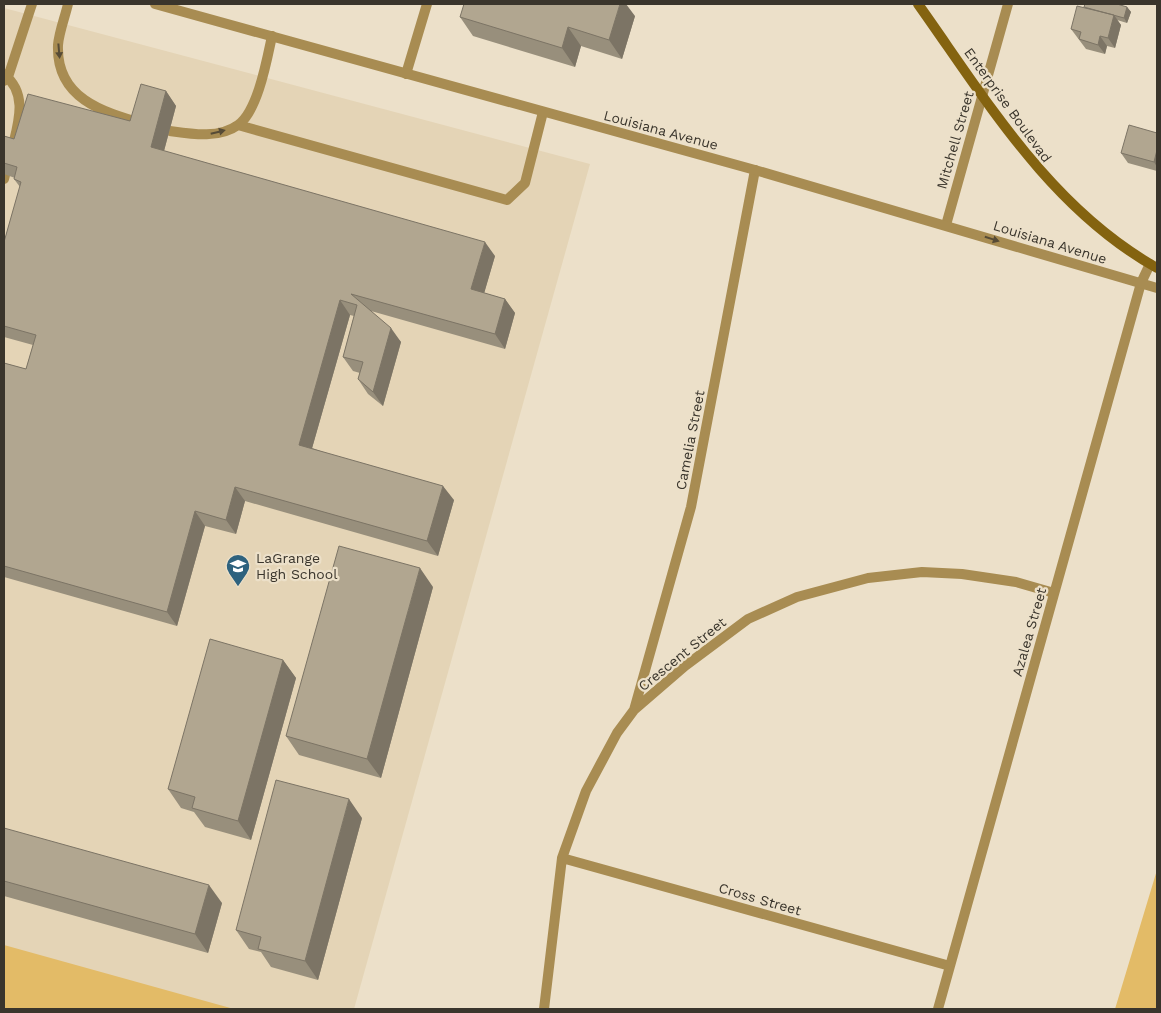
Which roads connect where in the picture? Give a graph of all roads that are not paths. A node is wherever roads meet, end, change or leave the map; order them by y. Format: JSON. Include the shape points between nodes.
{"nodes":[{"id":1,"x":32,"y":4,"type":"edge"},
{"id":2,"x":68,"y":4,"type":"edge"},
{"id":3,"x":156,"y":4,"type":"edge"},
{"id":4,"x":427,"y":4,"type":"edge"},
{"id":5,"x":918,"y":4,"type":"edge"},
{"id":6,"x":1008,"y":4,"type":"edge"},
{"id":7,"x":272,"y":36,"type":"junction"},
{"id":8,"x":406,"y":74,"type":"junction"},
{"id":9,"x":5,"y":77,"type":"edge"},
{"id":10,"x":982,"y":94,"type":"junction"},
{"id":11,"x":543,"y":112,"type":"junction"},
{"id":12,"x":144,"y":124,"type":"edge"},
{"id":13,"x":238,"y":125,"type":"junction"},
{"id":14,"x":170,"y":131,"type":"dead end"},
{"id":15,"x":12,"y":150,"type":"edge"},
{"id":16,"x":754,"y":170,"type":"junction"},
{"id":17,"x":946,"y":225,"type":"junction"},
{"id":18,"x":1154,"y":266,"type":"edge"},
{"id":19,"x":1141,"y":283,"type":"junction"},
{"id":20,"x":1157,"y":288,"type":"edge"},
{"id":21,"x":1054,"y":593,"type":"junction"},
{"id":22,"x":634,"y":710,"type":"junction"},
{"id":23,"x":562,"y":858,"type":"junction"},
{"id":24,"x":950,"y":966,"type":"junction"},
{"id":25,"x":544,"y":1009,"type":"edge"},
{"id":26,"x":938,"y":1009,"type":"edge"}],
"edges":[{"from":1,"to":9,"type":"street"},
{"from":2,"to":12,"type":"street","one_way":true,"via":[[58,45],[62,77],[82,99],[110,114]]},
{"from":3,"to":7,"type":"street","name":"Louisiana Avenue"},
{"from":4,"to":8,"type":"street"},
{"from":5,"to":10,"type":"main road","name":"Enterprise Boulevad"},
{"from":6,"to":10,"type":"street","name":"Mitchell Street"},
{"from":7,"to":8,"type":"street","name":"Louisiana Avenue"},
{"from":7,"to":13,"type":"street","via":[[262,83]]},
{"from":8,"to":11,"type":"street","name":"Louisiana Avenue"},
{"from":9,"to":15,"type":"street","via":[[18,92],[21,112]]},
{"from":10,"to":17,"type":"street","name":"Mitchell Street"},
{"from":10,"to":18,"type":"main road","name":"Enterprise Boulevad","via":[[1038,170],[1062,195],[1114,240]]},
{"from":11,"to":13,"type":"street","via":[[525,183],[507,200]]},
{"from":11,"to":16,"type":"street","name":"Louisiana Avenue"},
{"from":14,"to":13,"type":"street","one_way":true,"via":[[195,135],[216,133]]},
{"from":16,"to":17,"type":"street","name":"Louisiana Avenue"},
{"from":16,"to":22,"type":"street","name":"Camelia Street","via":[[691,507]]},
{"from":17,"to":19,"type":"street","name":"Louisiana Avenue","one_way":true},
{"from":18,"to":19,"type":"street","name":"Azalea Street"},
{"from":19,"to":20,"type":"street","name":"Louisiana Avenue"},
{"from":19,"to":21,"type":"street","name":"Azalea Street"},
{"from":21,"to":22,"type":"street","name":"Crescent Street","via":[[1016,582],[922,572],[829,586],[748,619],[685,666]]},
{"from":21,"to":24,"type":"street","name":"Azalea Street"},
{"from":22,"to":23,"type":"street","name":"Crescent Street","via":[[617,733],[586,792]]},
{"from":23,"to":24,"type":"street","name":"Cross Street"},
{"from":23,"to":25,"type":"street","name":"Crescent Street"},
{"from":24,"to":26,"type":"street","name":"Azalea Street"}]}
